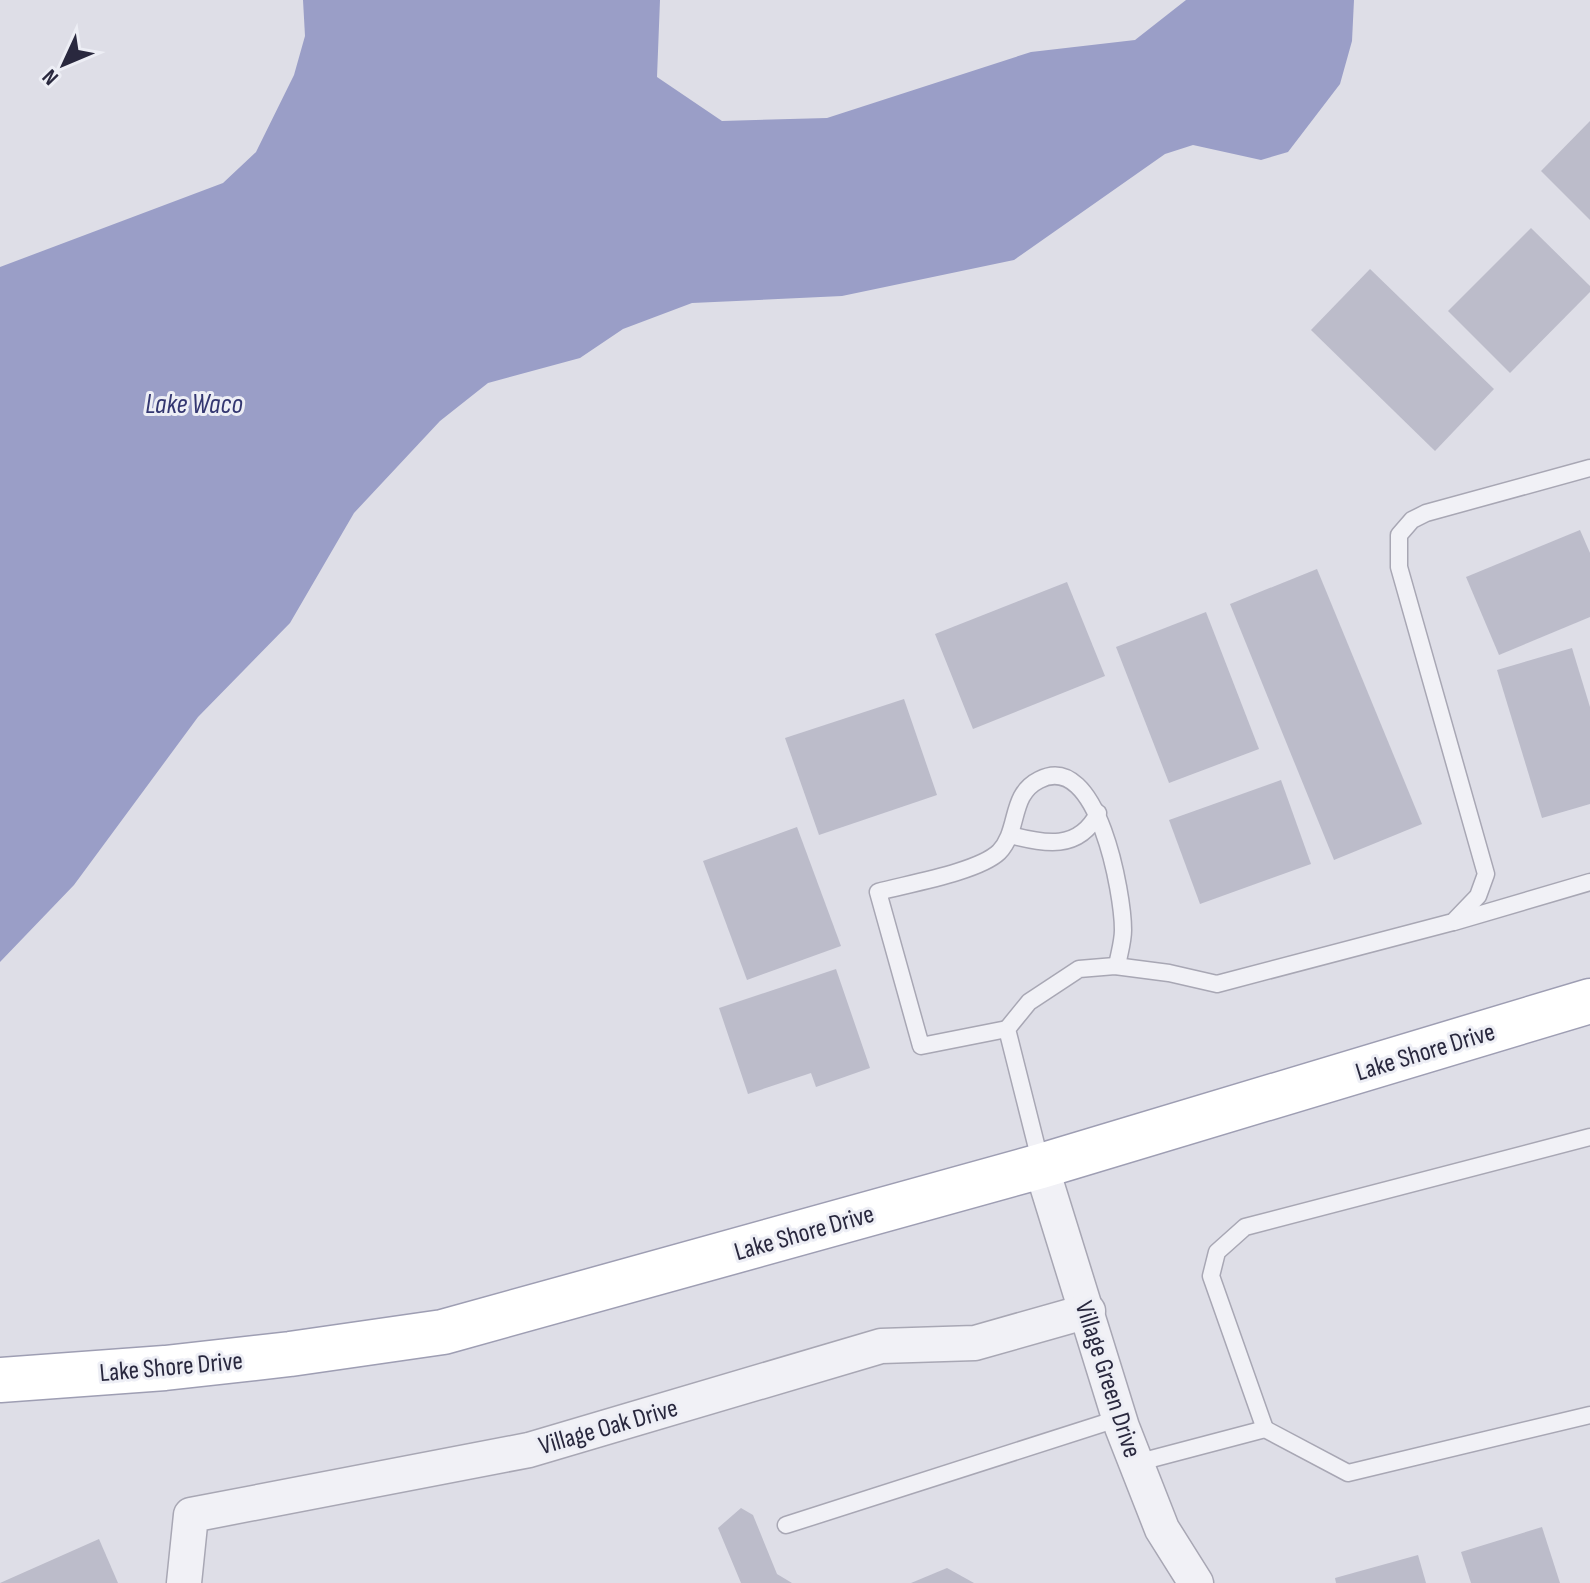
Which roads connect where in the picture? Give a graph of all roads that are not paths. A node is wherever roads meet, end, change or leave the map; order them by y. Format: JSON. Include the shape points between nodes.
{"nodes":[{"id":1,"x":1590,"y":468,"type":"edge"},
{"id":2,"x":1098,"y":813,"type":"junction"},
{"id":3,"x":1010,"y":835,"type":"junction"},
{"id":4,"x":1590,"y":882,"type":"edge"},
{"id":5,"x":1453,"y":922,"type":"junction"},
{"id":6,"x":1117,"y":966,"type":"junction"},
{"id":7,"x":1590,"y":1001,"type":"edge"},
{"id":8,"x":1007,"y":1029,"type":"junction"},
{"id":9,"x":1590,"y":1137,"type":"edge"},
{"id":10,"x":1041,"y":1166,"type":"junction"},
{"id":11,"x":1088,"y":1311,"type":"junction"},
{"id":12,"x":0,"y":1380,"type":"edge"},
{"id":13,"x":1590,"y":1415,"type":"edge"},
{"id":14,"x":1120,"y":1418,"type":"junction"},
{"id":15,"x":1265,"y":1429,"type":"junction"},
{"id":16,"x":1136,"y":1463,"type":"junction"},
{"id":17,"x":786,"y":1525,"type":"dead end"},
{"id":18,"x":184,"y":1583,"type":"edge"},
{"id":19,"x":1196,"y":1583,"type":"edge"}],
"edges":[{"from":1,"to":5,"type":"lane","via":[[1426,513],[1399,535],[1399,567],[1486,874],[1478,896]]},
{"from":2,"to":3,"type":"lane","via":[[1074,840],[1042,843]]},
{"from":2,"to":3,"type":"lane","via":[[1089,796],[1071,782],[1041,778],[1018,800]]},
{"from":2,"to":6,"type":"lane","via":[[1121,901]]},
{"from":3,"to":8,"type":"lane","via":[[998,853],[969,868],[878,892],[921,1046]]},
{"from":4,"to":5,"type":"lane"},
{"from":5,"to":6,"type":"lane","via":[[1217,984]]},
{"from":6,"to":8,"type":"lane","via":[[1079,969],[1029,1002]]},
{"from":7,"to":10,"type":"main road","name":"Lake Shore Drive"},
{"from":8,"to":10,"type":"lane"},
{"from":9,"to":15,"type":"lane","via":[[1245,1227],[1217,1252],[1211,1276]]},
{"from":10,"to":11,"type":"street","name":"Village Green Drive"},
{"from":10,"to":12,"type":"main road","name":"Lake Shore Drive","via":[[443,1332],[165,1368]]},
{"from":11,"to":14,"type":"street","name":"Village Green Drive"},
{"from":11,"to":18,"type":"street","name":"Village Oak Drive","via":[[975,1343],[881,1346],[529,1450],[191,1515]]},
{"from":13,"to":15,"type":"lane","via":[[1348,1473]]},
{"from":14,"to":16,"type":"street","name":"Village Green Drive"},
{"from":14,"to":17,"type":"lane"},
{"from":15,"to":16,"type":"lane"},
{"from":16,"to":19,"type":"street","name":"Village Green Drive","via":[[1162,1529]]}]}
